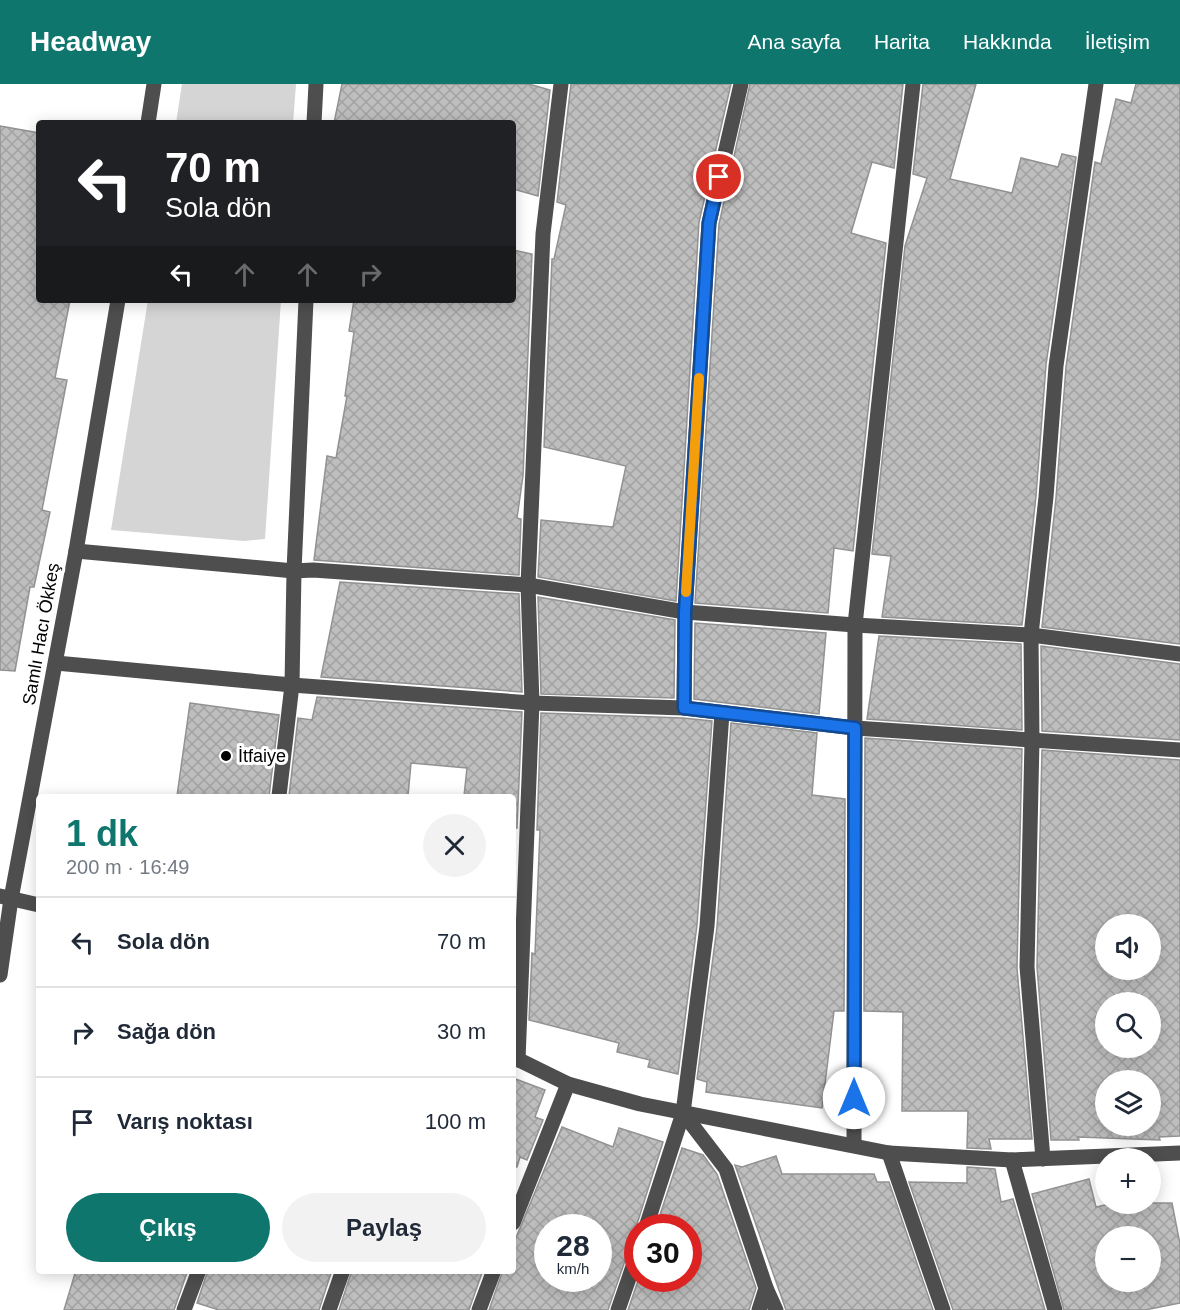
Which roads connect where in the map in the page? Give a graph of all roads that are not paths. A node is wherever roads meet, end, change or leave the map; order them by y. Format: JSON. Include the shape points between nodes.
{"nodes":[{"id":1,"x":154,"y":84,"type":"edge"},
{"id":2,"x":316,"y":84,"type":"edge"},
{"id":3,"x":561,"y":84,"type":"edge"},
{"id":4,"x":741,"y":84,"type":"edge"},
{"id":5,"x":914,"y":84,"type":"edge"},
{"id":6,"x":1096,"y":84,"type":"edge"},
{"id":7,"x":148,"y":120,"type":"edge"},
{"id":8,"x":314,"y":120,"type":"edge"},
{"id":9,"x":117,"y":303,"type":"edge"},
{"id":10,"x":306,"y":303,"type":"edge"},
{"id":11,"x":76,"y":551,"type":"junction"},
{"id":12,"x":294,"y":571,"type":"junction"},
{"id":13,"x":528,"y":585,"type":"junction"},
{"id":14,"x":685,"y":612,"type":"junction"},
{"id":15,"x":855,"y":625,"type":"junction"},
{"id":16,"x":1032,"y":635,"type":"junction"},
{"id":17,"x":1180,"y":654,"type":"edge"},
{"id":18,"x":56,"y":663,"type":"junction"},
{"id":19,"x":292,"y":684,"type":"junction"},
{"id":20,"x":532,"y":703,"type":"junction"},
{"id":21,"x":684,"y":708,"type":"junction"},
{"id":22,"x":722,"y":713,"type":"junction"},
{"id":23,"x":855,"y":728,"type":"junction"},
{"id":24,"x":1032,"y":741,"type":"junction"},
{"id":25,"x":1180,"y":750,"type":"edge"},
{"id":26,"x":279,"y":794,"type":"edge"},
{"id":27,"x":6,"y":897,"type":"edge"},
{"id":28,"x":36,"y":904,"type":"edge"},
{"id":29,"x":0,"y":975,"type":"edge"},
{"id":30,"x":516,"y":1059,"type":"edge"},
{"id":31,"x":568,"y":1084,"type":"junction"},
{"id":32,"x":683,"y":1113,"type":"junction"},
{"id":33,"x":854,"y":1145,"type":"junction"},
{"id":34,"x":890,"y":1153,"type":"junction"},
{"id":35,"x":1180,"y":1153,"type":"edge"},
{"id":36,"x":1043,"y":1159,"type":"junction"},
{"id":37,"x":1011,"y":1160,"type":"junction"},
{"id":38,"x":650,"y":1214,"type":"edge"},
{"id":39,"x":516,"y":1215,"type":"edge"},
{"id":40,"x":198,"y":1274,"type":"edge"},
{"id":41,"x":342,"y":1274,"type":"edge"},
{"id":42,"x":492,"y":1274,"type":"edge"},
{"id":43,"x":766,"y":1288,"type":"junction"},
{"id":44,"x":624,"y":1292,"type":"edge"},
{"id":45,"x":184,"y":1310,"type":"edge"},
{"id":46,"x":329,"y":1310,"type":"edge"},
{"id":47,"x":479,"y":1310,"type":"edge"},
{"id":48,"x":618,"y":1310,"type":"edge"},
{"id":49,"x":759,"y":1310,"type":"edge"},
{"id":50,"x":776,"y":1310,"type":"edge"},
{"id":51,"x":942,"y":1310,"type":"edge"},
{"id":52,"x":1055,"y":1310,"type":"edge"}],
"edges":[{"from":1,"to":7,"type":"street"},
{"from":2,"to":8,"type":"street"},
{"from":3,"to":13,"type":"street","via":[[543,234]]},
{"from":4,"to":14,"type":"street","via":[[709,223]]},
{"from":5,"to":15,"type":"street"},
{"from":6,"to":16,"type":"street","via":[[1056,366]]},
{"from":9,"to":11,"type":"street","name":"Samlı Hacı Ökkeş"},
{"from":10,"to":12,"type":"street"},
{"from":11,"to":12,"type":"street"},
{"from":11,"to":18,"type":"street","name":"Samlı Hacı Ökkeş"},
{"from":12,"to":13,"type":"street"},
{"from":12,"to":19,"type":"street"},
{"from":13,"to":14,"type":"street"},
{"from":13,"to":20,"type":"street"},
{"from":14,"to":15,"type":"street"},
{"from":14,"to":21,"type":"street"},
{"from":15,"to":16,"type":"street"},
{"from":15,"to":23,"type":"street"},
{"from":16,"to":17,"type":"street"},
{"from":16,"to":24,"type":"street"},
{"from":18,"to":19,"type":"street"},
{"from":18,"to":27,"type":"street","name":"Samlı Hacı Ökkeş"},
{"from":19,"to":20,"type":"street"},
{"from":19,"to":26,"type":"street"},
{"from":20,"to":21,"type":"street"},
{"from":20,"to":30,"type":"street"},
{"from":21,"to":22,"type":"street"},
{"from":22,"to":23,"type":"street"},
{"from":22,"to":32,"type":"street","via":[[707,926]]},
{"from":23,"to":24,"type":"street"},
{"from":23,"to":33,"type":"street"},
{"from":24,"to":25,"type":"street"},
{"from":24,"to":36,"type":"street","via":[[1027,967]]},
{"from":27,"to":28,"type":"street"},
{"from":27,"to":29,"type":"street","name":"Samlı Hacı Ökkeş"},
{"from":30,"to":31,"type":"street"},
{"from":31,"to":32,"type":"street"},
{"from":31,"to":39,"type":"street"},
{"from":32,"to":33,"type":"street"},
{"from":32,"to":38,"type":"street"},
{"from":32,"to":43,"type":"street","via":[[726,1169]]},
{"from":33,"to":34,"type":"street"},
{"from":34,"to":37,"type":"street"},
{"from":34,"to":51,"type":"street"},
{"from":35,"to":36,"type":"street"},
{"from":36,"to":37,"type":"street"},
{"from":37,"to":52,"type":"street"},
{"from":40,"to":45,"type":"street"},
{"from":41,"to":46,"type":"street"},
{"from":42,"to":47,"type":"street"},
{"from":43,"to":49,"type":"street"},
{"from":43,"to":50,"type":"street"},
{"from":44,"to":48,"type":"street"}]}
